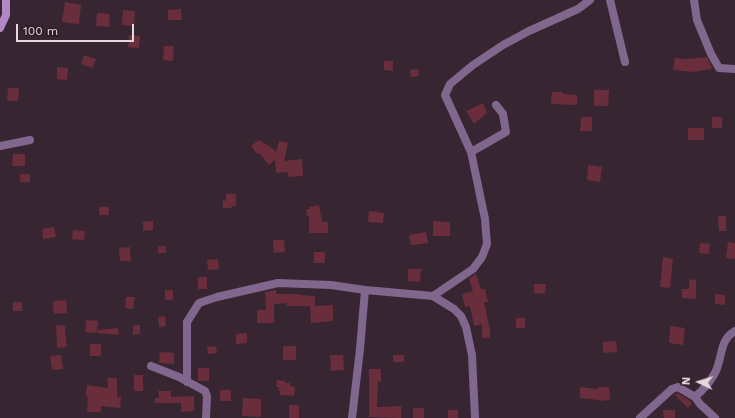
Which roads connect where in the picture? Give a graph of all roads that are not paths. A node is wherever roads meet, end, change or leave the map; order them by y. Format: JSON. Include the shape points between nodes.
{"nodes":[{"id":1,"x":6,"y":0,"type":"edge"},
{"id":2,"x":590,"y":0,"type":"edge"},
{"id":3,"x":610,"y":0,"type":"edge"},
{"id":4,"x":694,"y":0,"type":"edge"},
{"id":5,"x":0,"y":28,"type":"edge"},
{"id":6,"x":625,"y":62,"type":"dead end"},
{"id":7,"x":735,"y":69,"type":"edge"},
{"id":8,"x":496,"y":105,"type":"dead end"},
{"id":9,"x":30,"y":140,"type":"dead end"},
{"id":10,"x":0,"y":146,"type":"edge"},
{"id":11,"x":471,"y":152,"type":"junction"},
{"id":12,"x":365,"y":290,"type":"junction"},
{"id":13,"x":433,"y":296,"type":"junction"},
{"id":14,"x":735,"y":331,"type":"edge"},
{"id":15,"x":151,"y":366,"type":"dead end"},
{"id":16,"x":187,"y":382,"type":"junction"},
{"id":17,"x":695,"y":397,"type":"junction"},
{"id":18,"x":206,"y":418,"type":"edge"},
{"id":19,"x":352,"y":418,"type":"edge"},
{"id":20,"x":475,"y":418,"type":"edge"},
{"id":21,"x":640,"y":418,"type":"edge"},
{"id":22,"x":715,"y":418,"type":"edge"}],
"edges":[{"from":1,"to":5,"type":"main road","via":[[6,15]]},
{"from":2,"to":11,"type":"street","via":[[578,9],[503,45],[472,65],[450,84],[446,96]]},
{"from":3,"to":6,"type":"street"},
{"from":4,"to":7,"type":"street","via":[[697,20],[711,54],[720,68]]},
{"from":8,"to":11,"type":"street","via":[[504,114],[506,132]]},
{"from":9,"to":10,"type":"street"},
{"from":11,"to":13,"type":"street","via":[[485,220],[487,244],[473,269]]},
{"from":12,"to":13,"type":"street"},
{"from":12,"to":16,"type":"street","via":[[332,285],[278,284],[199,303],[186,322]]},
{"from":12,"to":19,"type":"street"},
{"from":13,"to":20,"type":"street","via":[[454,309],[466,327],[472,355]]},
{"from":14,"to":17,"type":"street","via":[[728,335],[724,343],[716,372],[704,390]]},
{"from":15,"to":16,"type":"street"},
{"from":16,"to":18,"type":"street","via":[[205,391]]},
{"from":17,"to":21,"type":"street","via":[[678,387],[672,389]]},
{"from":17,"to":22,"type":"street"}]}
